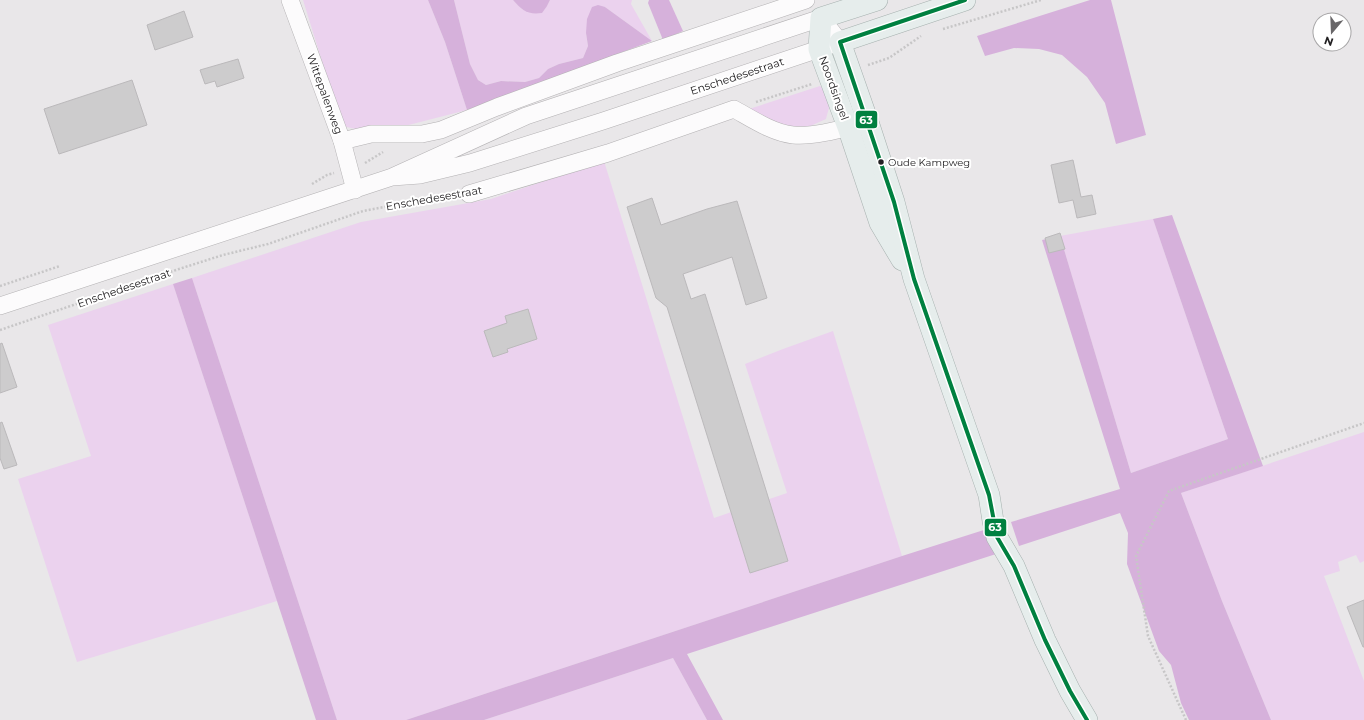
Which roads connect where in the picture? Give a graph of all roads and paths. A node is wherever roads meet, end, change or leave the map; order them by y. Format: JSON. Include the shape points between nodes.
{"nodes":[{"id":1,"x":290,"y":0,"type":"edge"},
{"id":2,"x":806,"y":0,"type":"edge"},
{"id":3,"x":877,"y":0,"type":"edge"},
{"id":4,"x":965,"y":0,"type":"edge"},
{"id":5,"x":1041,"y":0,"type":"edge"},
{"id":6,"x":821,"y":18,"type":"junction"},
{"id":7,"x":936,"y":32,"type":"dead end"},
{"id":8,"x":928,"y":34,"type":"dead end"},
{"id":9,"x":840,"y":42,"type":"junction"},
{"id":10,"x":819,"y":49,"type":"junction"},
{"id":11,"x":850,"y":71,"type":"junction"},
{"id":12,"x":829,"y":77,"type":"junction"},
{"id":13,"x":734,"y":109,"type":"junction"},
{"id":14,"x":868,"y":122,"type":"junction"},
{"id":15,"x":848,"y":127,"type":"junction"},
{"id":16,"x":400,"y":135,"type":"junction"},
{"id":17,"x":342,"y":141,"type":"junction"},
{"id":18,"x":350,"y":168,"type":"junction"},
{"id":19,"x":392,"y":177,"type":"junction"},
{"id":20,"x":306,"y":187,"type":"dead end"},
{"id":21,"x":355,"y":190,"type":"junction"},
{"id":22,"x":469,"y":194,"type":"joint"},
{"id":23,"x":67,"y":264,"type":"dead end"},
{"id":24,"x":914,"y":279,"type":"junction"},
{"id":25,"x":0,"y":286,"type":"edge"},
{"id":26,"x":0,"y":306,"type":"edge"},
{"id":27,"x":0,"y":330,"type":"edge"},
{"id":28,"x":1364,"y":423,"type":"edge"},
{"id":29,"x":1087,"y":720,"type":"edge"},
{"id":30,"x":1186,"y":720,"type":"edge"}],
"edges":[{"from":1,"to":17,"type":"street","name":"Wittepalenweg"},
{"from":2,"to":16,"type":"street","via":[[617,63],[441,130]]},
{"from":3,"to":6,"type":"main road","name":"Enschedesestraat"},
{"from":4,"to":9,"type":"main road","name":"Enschedesestraat"},
{"from":5,"to":7,"type":"path"},
{"from":6,"to":9,"type":"street","name":"Noordsingel"},
{"from":6,"to":10,"type":"main road","name":"Noordsingel"},
{"from":6,"to":19,"type":"street","name":"Enschedesestraat","via":[[526,116]]},
{"from":8,"to":11,"type":"path","via":[[921,36],[890,58]]},
{"from":9,"to":10,"type":"street","name":"Enschedesestraat"},
{"from":9,"to":11,"type":"main road","name":"Noordsingel"},
{"from":10,"to":12,"type":"main road","name":"Noordsingel"},
{"from":10,"to":19,"type":"street","name":"Enschedesestraat","via":[[470,163],[420,175]]},
{"from":11,"to":14,"type":"main road","name":"Noordsingel"},
{"from":12,"to":13,"type":"path"},
{"from":12,"to":15,"type":"main road","name":"Noordsingel"},
{"from":13,"to":15,"type":"street","via":[[779,132],[794,135]]},
{"from":13,"to":22,"type":"street","name":"Enschedesestraat","via":[[608,153]]},
{"from":14,"to":15,"type":"street"},
{"from":14,"to":24,"type":"main road","name":"Noordsingel","via":[[894,202]]},
{"from":15,"to":24,"type":"main road","name":"Noordsingel","via":[[880,222]]},
{"from":16,"to":17,"type":"street","via":[[371,134]]},
{"from":16,"to":18,"type":"path","via":[[393,145],[377,157]]},
{"from":17,"to":18,"type":"street","name":"Wittepalenweg"},
{"from":18,"to":20,"type":"path","via":[[326,175]]},
{"from":18,"to":21,"type":"street","name":"Wittepalenweg"},
{"from":19,"to":21,"type":"street","name":"Enschedesestraat"},
{"from":21,"to":26,"type":"street","name":"Enschedesestraat"},
{"from":22,"to":27,"type":"path","name":"Enschedesestraat","via":[[363,211],[268,244],[179,269]]},
{"from":23,"to":25,"type":"path"},
{"from":24,"to":29,"type":"main road","name":"Noordsingel","via":[[989,495],[997,537],[1014,566],[1045,640]]},
{"from":28,"to":30,"type":"path","via":[[1169,491],[1136,556],[1148,636]]}]}
